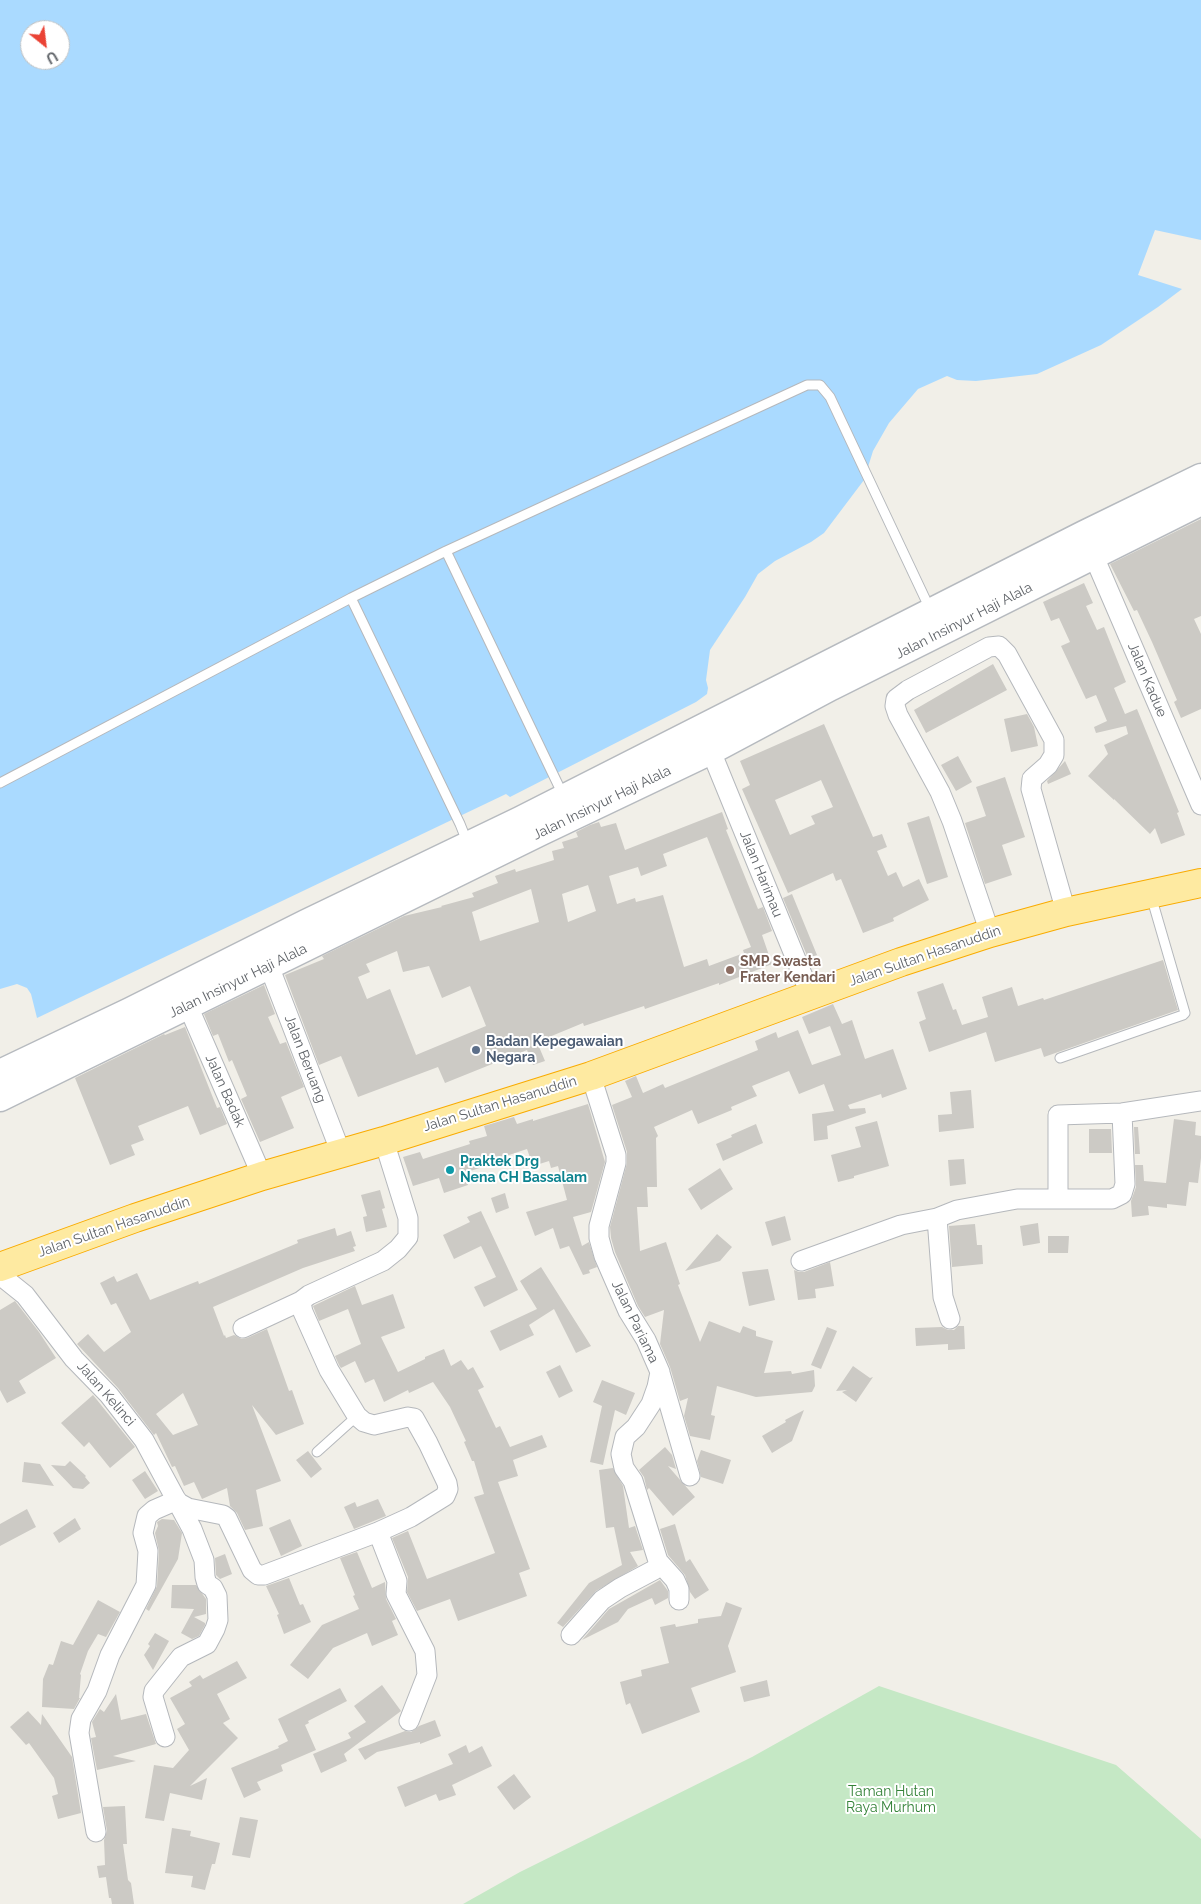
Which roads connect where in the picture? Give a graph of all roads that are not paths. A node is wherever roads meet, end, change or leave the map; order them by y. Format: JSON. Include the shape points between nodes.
{"nodes":[{"id":1,"x":1201,"y":477,"type":"edge"},
{"id":2,"x":1201,"y":502,"type":"edge"},
{"id":3,"x":1089,"y":545,"type":"junction"},
{"id":4,"x":446,"y":551,"type":"junction"},
{"id":5,"x":351,"y":598,"type":"junction"},
{"id":6,"x":932,"y":612,"type":"junction"},
{"id":7,"x":706,"y":740,"type":"junction"},
{"id":8,"x":0,"y":783,"type":"edge"},
{"id":9,"x":559,"y":787,"type":"junction"},
{"id":10,"x":1201,"y":805,"type":"edge"},
{"id":11,"x":464,"y":834,"type":"junction"},
{"id":12,"x":1201,"y":883,"type":"edge"},
{"id":13,"x":1150,"y":893,"type":"junction"},
{"id":14,"x":1066,"y":912,"type":"junction"},
{"id":15,"x":990,"y":934,"type":"junction"},
{"id":16,"x":268,"y":966,"type":"junction"},
{"id":17,"x":811,"y":996,"type":"junction"},
{"id":18,"x":188,"y":1006,"type":"junction"},
{"id":19,"x":1060,"y":1058,"type":"dead end"},
{"id":20,"x":0,"y":1073,"type":"edge"},
{"id":21,"x":591,"y":1076,"type":"junction"},
{"id":22,"x":0,"y":1098,"type":"edge"},
{"id":23,"x":1201,"y":1101,"type":"edge"},
{"id":24,"x":1122,"y":1113,"type":"junction"},
{"id":25,"x":384,"y":1140,"type":"junction"},
{"id":26,"x":341,"y":1153,"type":"junction"},
{"id":27,"x":262,"y":1176,"type":"junction"},
{"id":28,"x":1058,"y":1199,"type":"junction"},
{"id":29,"x":937,"y":1218,"type":"junction"},
{"id":30,"x":801,"y":1262,"type":"dead end"},
{"id":31,"x":0,"y":1267,"type":"edge"},
{"id":32,"x":0,"y":1274,"type":"edge"},
{"id":33,"x":301,"y":1301,"type":"junction"},
{"id":34,"x":950,"y":1319,"type":"dead end"},
{"id":35,"x":242,"y":1328,"type":"dead end"},
{"id":36,"x":660,"y":1372,"type":"junction"},
{"id":37,"x":357,"y":1416,"type":"junction"},
{"id":38,"x":317,"y":1452,"type":"dead end"},
{"id":39,"x":690,"y":1476,"type":"dead end"},
{"id":40,"x":178,"y":1502,"type":"junction"},
{"id":41,"x":378,"y":1532,"type":"junction"},
{"id":42,"x":658,"y":1561,"type":"junction"},
{"id":43,"x":678,"y":1600,"type":"dead end"},
{"id":44,"x":571,"y":1635,"type":"dead end"},
{"id":45,"x":409,"y":1720,"type":"dead end"},
{"id":46,"x":165,"y":1737,"type":"dead end"},
{"id":47,"x":96,"y":1832,"type":"dead end"}],
"edges":[{"from":1,"to":3,"type":"main road","name":"Jalan Insinyur Haji Alala"},
{"from":2,"to":3,"type":"main road","name":"Jalan Insinyur Haji Alala"},
{"from":3,"to":6,"type":"main road","name":"Jalan Insinyur Haji Alala"},
{"from":3,"to":7,"type":"main road","name":"Jalan Insinyur Haji Alala","via":[[831,687]]},
{"from":3,"to":10,"type":"street","name":"Jalan Kadue"},
{"from":4,"to":5,"type":"lane"},
{"from":4,"to":6,"type":"lane","via":[[807,385],[820,385],[830,397]]},
{"from":4,"to":9,"type":"lane"},
{"from":5,"to":8,"type":"lane"},
{"from":5,"to":11,"type":"lane"},
{"from":6,"to":7,"type":"main road","name":"Jalan Insinyur Haji Alala"},
{"from":7,"to":9,"type":"main road","name":"Jalan Insinyur Haji Alala"},
{"from":7,"to":16,"type":"main road","name":"Jalan Insinyur Haji Alala"},
{"from":7,"to":17,"type":"street","name":"Jalan Harimau"},
{"from":9,"to":11,"type":"main road","name":"Jalan Insinyur Haji Alala"},
{"from":11,"to":20,"type":"main road","name":"Jalan Insinyur Haji Alala"},
{"from":12,"to":13,"type":"highway","name":"Jalan Sultan Hasanuddin"},
{"from":13,"to":14,"type":"highway","name":"Jalan Sultan Hasanuddin"},
{"from":13,"to":19,"type":"lane","via":[[1186,1010],[1184,1014]]},
{"from":14,"to":15,"type":"highway","name":"Jalan Sultan Hasanuddin"},
{"from":14,"to":15,"type":"street","via":[[1031,789],[1032,779],[1052,760],[1054,740],[1007,654],[999,646],[989,646],[908,690],[896,698],[895,706],[946,806]]},
{"from":15,"to":17,"type":"highway","name":"Jalan Sultan Hasanuddin","via":[[901,962]]},
{"from":16,"to":18,"type":"main road","name":"Jalan Insinyur Haji Alala"},
{"from":16,"to":26,"type":"street","name":"Jalan Beruang"},
{"from":17,"to":21,"type":"highway","name":"Jalan Sultan Hasanuddin"},
{"from":18,"to":22,"type":"main road","name":"Jalan Insinyur Haji Alala"},
{"from":18,"to":27,"type":"street","name":"Jalan Badak"},
{"from":21,"to":25,"type":"highway","name":"Jalan Sultan Hasanuddin"},
{"from":21,"to":36,"type":"street","name":"Jalan Pariama","via":[[616,1155],[599,1238],[628,1310]]},
{"from":23,"to":24,"type":"street"},
{"from":24,"to":28,"type":"street","via":[[1125,1184],[1122,1194],[1112,1199]]},
{"from":24,"to":28,"type":"street","via":[[1058,1115]]},
{"from":25,"to":26,"type":"highway","name":"Jalan Sultan Hasanuddin"},
{"from":25,"to":33,"type":"street","via":[[408,1218],[408,1237],[383,1260]]},
{"from":26,"to":27,"type":"highway","name":"Jalan Sultan Hasanuddin"},
{"from":27,"to":31,"type":"highway","name":"Jalan Sultan Hasanuddin"},
{"from":28,"to":29,"type":"street","via":[[1017,1199],[957,1210]]},
{"from":29,"to":30,"type":"street","via":[[901,1225]]},
{"from":29,"to":34,"type":"street","via":[[943,1297]]},
{"from":32,"to":40,"type":"street","name":"Jalan Kelinci","via":[[25,1295],[74,1359],[133,1424]]},
{"from":33,"to":35,"type":"street"},
{"from":33,"to":37,"type":"street","via":[[329,1370]]},
{"from":36,"to":39,"type":"street"},
{"from":36,"to":42,"type":"street","name":"Jalan Pariama","via":[[651,1404],[640,1423],[625,1437],[621,1454],[624,1468],[633,1481]]},
{"from":37,"to":38,"type":"lane"},
{"from":37,"to":41,"type":"street","via":[[374,1425],[414,1418],[447,1483],[447,1492],[441,1500]]},
{"from":40,"to":41,"type":"street","via":[[188,1508],[227,1518],[252,1570],[258,1575],[288,1567]]},
{"from":40,"to":46,"type":"street","name":"Jalan Kelinci","via":[[204,1560],[207,1584],[217,1596],[218,1620],[207,1644],[181,1657],[154,1691]]},
{"from":40,"to":47,"type":"street","via":[[154,1510],[147,1516],[142,1533],[148,1551],[146,1585],[81,1719],[79,1733]]},
{"from":41,"to":45,"type":"street","via":[[397,1581],[396,1594],[425,1651],[427,1675]]},
{"from":42,"to":43,"type":"street","via":[[675,1580]]},
{"from":42,"to":44,"type":"street","via":[[654,1570],[602,1600]]}]}
